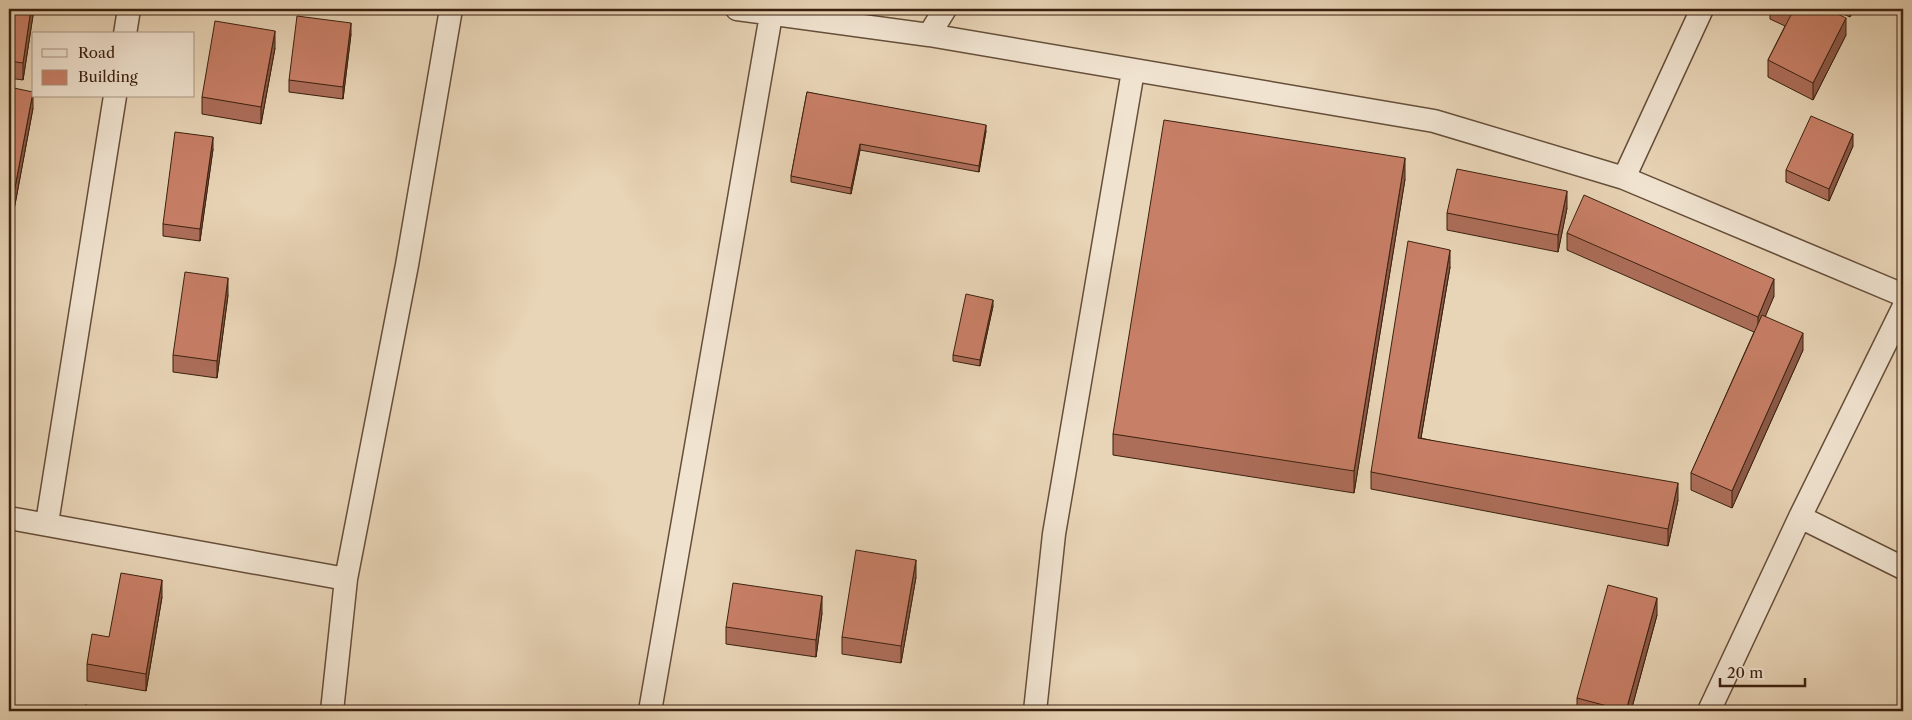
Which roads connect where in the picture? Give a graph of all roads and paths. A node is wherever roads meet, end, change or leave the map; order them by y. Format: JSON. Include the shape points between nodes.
{"nodes":[{"id":1,"x":129,"y":9,"type":"edge"},
{"id":2,"x":451,"y":9,"type":"edge"},
{"id":3,"x":737,"y":9,"type":"edge"},
{"id":4,"x":945,"y":9,"type":"edge"},
{"id":5,"x":1702,"y":9,"type":"edge"},
{"id":6,"x":771,"y":15,"type":"junction"},
{"id":7,"x":125,"y":32,"type":"edge"},
{"id":8,"x":930,"y":35,"type":"junction"},
{"id":9,"x":1133,"y":71,"type":"junction"},
{"id":10,"x":115,"y":98,"type":"edge"},
{"id":11,"x":1624,"y":178,"type":"junction"},
{"id":12,"x":1903,"y":295,"type":"edge"},
{"id":13,"x":1903,"y":308,"type":"edge"},
{"id":14,"x":1800,"y":517,"type":"junction"},
{"id":15,"x":9,"y":518,"type":"edge"},
{"id":16,"x":47,"y":523,"type":"junction"},
{"id":17,"x":1903,"y":568,"type":"edge"},
{"id":18,"x":346,"y":579,"type":"junction"},
{"id":19,"x":332,"y":711,"type":"edge"},
{"id":20,"x":650,"y":711,"type":"edge"},
{"id":21,"x":1035,"y":711,"type":"edge"},
{"id":22,"x":1709,"y":711,"type":"edge"}],
"edges":[{"from":1,"to":7,"type":"street"},
{"from":2,"to":18,"type":"street","via":[[408,265]]},
{"from":3,"to":6,"type":"street"},
{"from":4,"to":8,"type":"street"},
{"from":5,"to":11,"type":"street"},
{"from":6,"to":8,"type":"street"},
{"from":6,"to":20,"type":"street"},
{"from":8,"to":9,"type":"street"},
{"from":9,"to":11,"type":"street","via":[[1434,121]]},
{"from":9,"to":21,"type":"street","via":[[1054,534]]},
{"from":10,"to":16,"type":"street"},
{"from":11,"to":12,"type":"street"},
{"from":13,"to":14,"type":"street"},
{"from":14,"to":17,"type":"street"},
{"from":14,"to":22,"type":"street"},
{"from":15,"to":16,"type":"street"},
{"from":16,"to":18,"type":"street"},
{"from":18,"to":19,"type":"street"}]}
